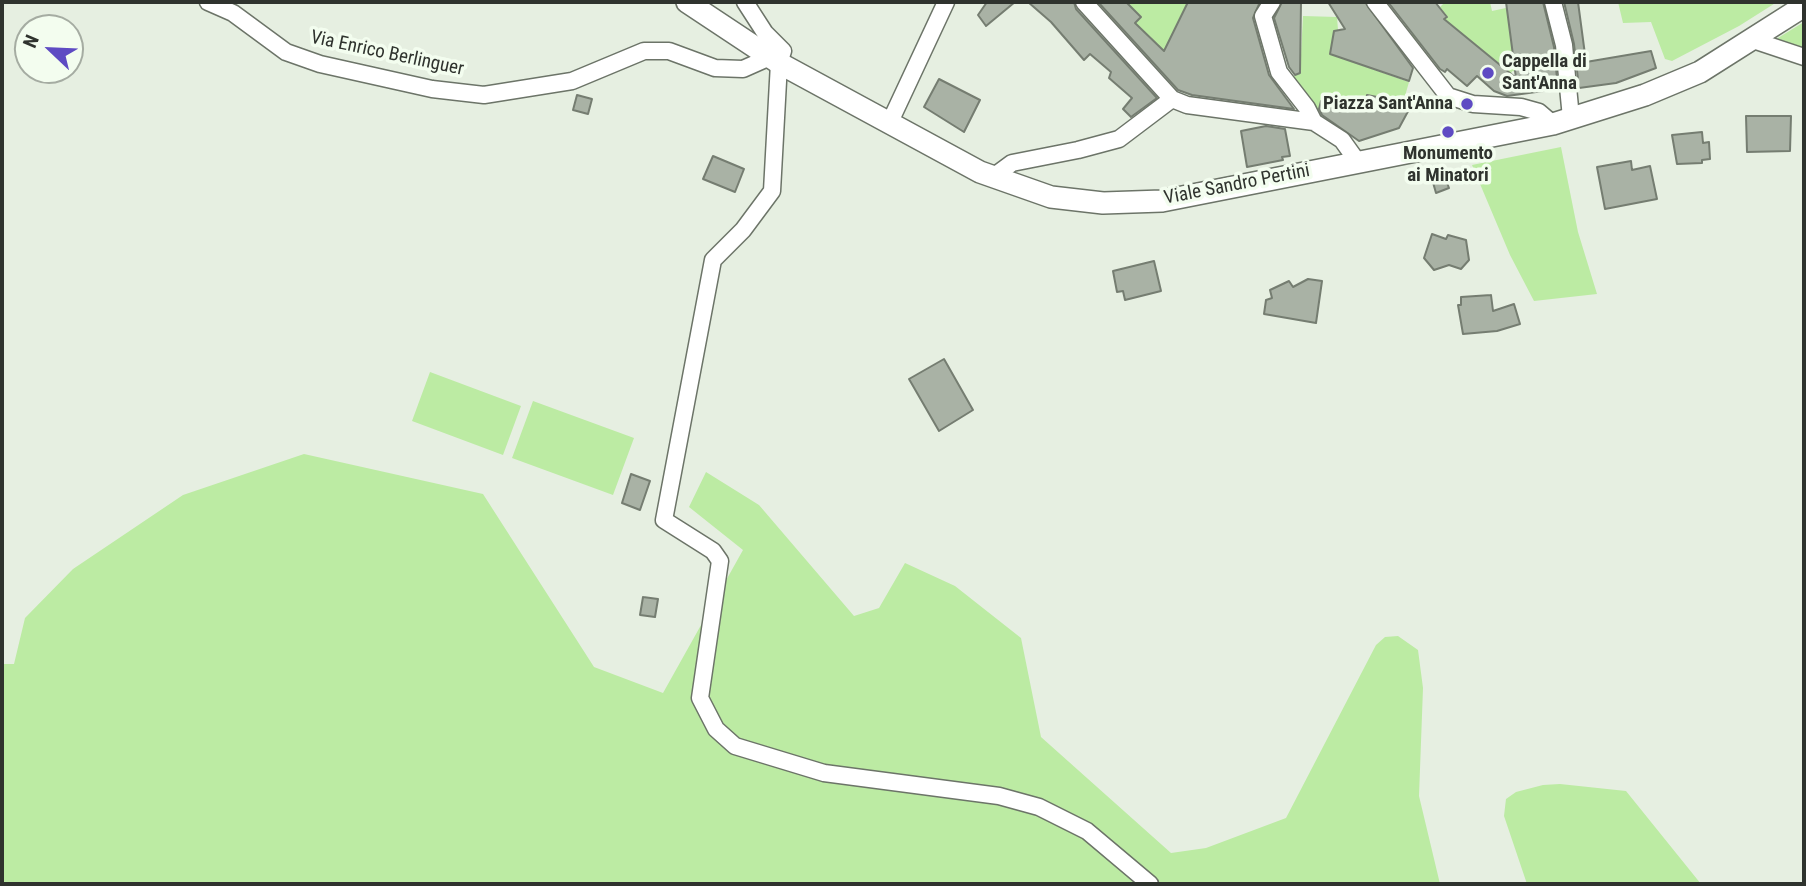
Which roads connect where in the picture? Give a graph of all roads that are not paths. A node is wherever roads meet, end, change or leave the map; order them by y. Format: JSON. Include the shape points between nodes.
{"nodes":[{"id":1,"x":208,"y":2,"type":"edge"},
{"id":2,"x":687,"y":2,"type":"edge"},
{"id":3,"x":745,"y":2,"type":"edge"},
{"id":4,"x":946,"y":2,"type":"edge"},
{"id":5,"x":1084,"y":2,"type":"edge"},
{"id":6,"x":1272,"y":2,"type":"edge"},
{"id":7,"x":1375,"y":2,"type":"edge"},
{"id":8,"x":1553,"y":2,"type":"edge"},
{"id":9,"x":1804,"y":6,"type":"edge"},
{"id":10,"x":1750,"y":39,"type":"junction"},
{"id":11,"x":1804,"y":57,"type":"edge"},
{"id":12,"x":774,"y":60,"type":"junction"},
{"id":13,"x":1172,"y":99,"type":"junction"},
{"id":14,"x":1562,"y":121,"type":"junction"},
{"id":15,"x":1314,"y":122,"type":"junction"},
{"id":16,"x":889,"y":124,"type":"junction"},
{"id":17,"x":1357,"y":161,"type":"junction"},
{"id":18,"x":993,"y":177,"type":"junction"},
{"id":19,"x":1150,"y":884,"type":"edge"}],
"edges":[{"from":1,"to":12,"type":"street","name":"Via Enrico Berlinguer","via":[[233,13],[286,52],[320,64],[432,89],[484,95],[572,81],[644,51],[669,51],[715,68],[743,69]]},
{"from":2,"to":12,"type":"street","name":"Viale Sandro Pertini"},
{"from":3,"to":12,"type":"street","via":[[783,51]]},
{"from":4,"to":16,"type":"street"},
{"from":5,"to":13,"type":"street"},
{"from":6,"to":15,"type":"street","via":[[1263,16],[1279,72]]},
{"from":7,"to":14,"type":"street","via":[[1448,96],[1473,104],[1521,107]]},
{"from":8,"to":14,"type":"street","via":[[1564,45]]},
{"from":9,"to":10,"type":"street","name":"Viale Sandro Pertini"},
{"from":10,"to":11,"type":"street"},
{"from":10,"to":14,"type":"street","name":"Viale Sandro Pertini","via":[[1700,72]]},
{"from":12,"to":16,"type":"street","name":"Viale Sandro Pertini"},
{"from":12,"to":19,"type":"street","via":[[772,191],[713,260],[664,520],[713,551],[720,561],[700,698],[716,729],[735,746],[824,772],[999,796],[1039,807],[1087,831]]},
{"from":13,"to":15,"type":"street","via":[[1186,105]]},
{"from":13,"to":18,"type":"street","via":[[1119,139],[1012,163]]},
{"from":14,"to":17,"type":"street","name":"Viale Sandro Pertini"},
{"from":15,"to":17,"type":"street","via":[[1342,141]]},
{"from":16,"to":18,"type":"street","name":"Viale Sandro Pertini"},
{"from":17,"to":18,"type":"street","name":"Viale Sandro Pertini","via":[[1162,201],[1103,203],[1051,197]]}]}
